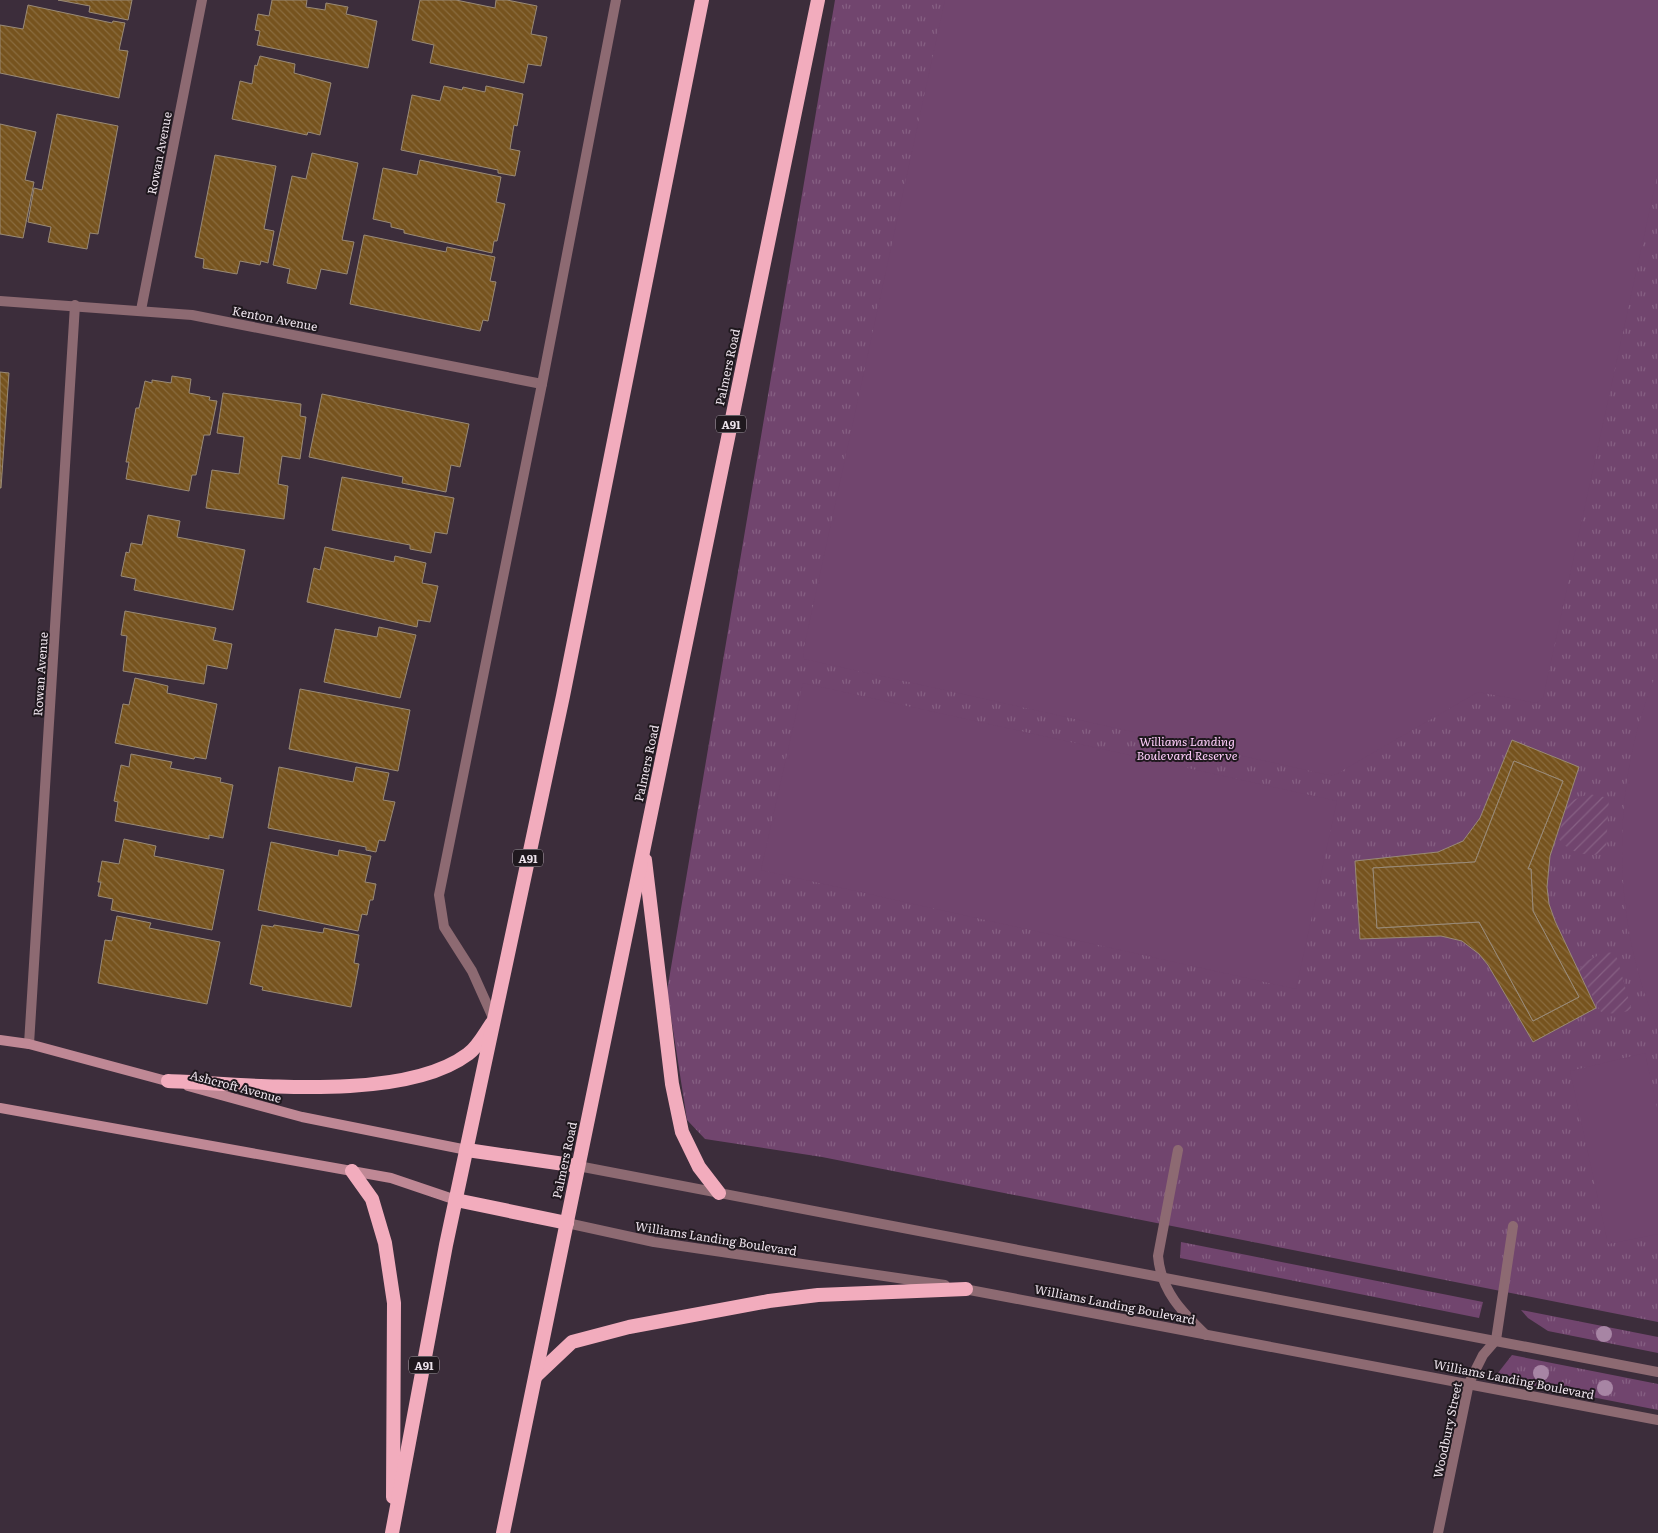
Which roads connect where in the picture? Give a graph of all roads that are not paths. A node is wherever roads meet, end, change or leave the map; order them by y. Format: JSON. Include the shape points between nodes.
{"nodes":[{"id":1,"x":202,"y":0,"type":"edge"},
{"id":2,"x":616,"y":0,"type":"edge"},
{"id":3,"x":702,"y":0,"type":"edge"},
{"id":4,"x":818,"y":0,"type":"edge"},
{"id":5,"x":0,"y":301,"type":"edge"},
{"id":6,"x":75,"y":305,"type":"junction"},
{"id":7,"x":142,"y":310,"type":"junction"},
{"id":8,"x":542,"y":384,"type":"junction"},
{"id":9,"x":644,"y":847,"type":"junction"},
{"id":10,"x":494,"y":1020,"type":"junction"},
{"id":11,"x":0,"y":1040,"type":"edge"},
{"id":12,"x":29,"y":1044,"type":"junction"},
{"id":13,"x":168,"y":1081,"type":"junction"},
{"id":14,"x":0,"y":1108,"type":"edge"},
{"id":15,"x":466,"y":1150,"type":"junction"},
{"id":16,"x":1178,"y":1150,"type":"dead end"},
{"id":17,"x":578,"y":1166,"type":"junction"},
{"id":18,"x":352,"y":1171,"type":"junction"},
{"id":19,"x":719,"y":1193,"type":"junction"},
{"id":20,"x":456,"y":1200,"type":"junction"},
{"id":21,"x":567,"y":1222,"type":"junction"},
{"id":22,"x":1513,"y":1226,"type":"dead end"},
{"id":23,"x":1162,"y":1276,"type":"junction"},
{"id":24,"x":966,"y":1288,"type":"junction"},
{"id":25,"x":1206,"y":1335,"type":"junction"},
{"id":26,"x":1496,"y":1340,"type":"junction"},
{"id":27,"x":1658,"y":1372,"type":"edge"},
{"id":28,"x":536,"y":1376,"type":"junction"},
{"id":29,"x":1468,"y":1383,"type":"junction"},
{"id":30,"x":1658,"y":1420,"type":"edge"},
{"id":31,"x":392,"y":1532,"type":"edge"},
{"id":32,"x":503,"y":1533,"type":"edge"},
{"id":33,"x":1438,"y":1533,"type":"edge"}],
"edges":[{"from":1,"to":7,"type":"street","name":"Rowan Avenue"},
{"from":2,"to":8,"type":"street"},
{"from":3,"to":10,"type":"highway","number":"A91","via":[[563,696]]},
{"from":4,"to":9,"type":"highway","name":"Palmers Road","number":"A91"},
{"from":5,"to":6,"type":"street","name":"Kenton Avenue"},
{"from":6,"to":7,"type":"street","name":"Kenton Avenue"},
{"from":6,"to":12,"type":"street","name":"Rowan Avenue"},
{"from":7,"to":8,"type":"street","name":"Kenton Avenue","via":[[192,315]]},
{"from":8,"to":10,"type":"street","via":[[439,895],[444,927],[472,971]]},
{"from":9,"to":17,"type":"highway","name":"Palmers Road","number":"A91"},
{"from":9,"to":19,"type":"highway","via":[[671,1074],[682,1132],[699,1167]]},
{"from":10,"to":13,"type":"highway","via":[[470,1053],[455,1062],[430,1072],[378,1084],[343,1088]]},
{"from":10,"to":15,"type":"highway","number":"A91"},
{"from":11,"to":12,"type":"main road","name":"Ashcroft Avenue"},
{"from":12,"to":13,"type":"main road","name":"Ashcroft Avenue"},
{"from":13,"to":15,"type":"main road","name":"Ashcroft Avenue","via":[[302,1117]]},
{"from":14,"to":18,"type":"main road"},
{"from":15,"to":17,"type":"highway"},
{"from":15,"to":20,"type":"highway","number":"A91"},
{"from":16,"to":23,"type":"street","via":[[1158,1256]]},
{"from":17,"to":19,"type":"street"},
{"from":17,"to":21,"type":"highway","name":"Palmers Road","number":"A91"},
{"from":18,"to":20,"type":"main road","via":[[391,1178]]},
{"from":18,"to":31,"type":"highway","via":[[372,1199],[385,1243],[394,1303]]},
{"from":19,"to":23,"type":"street"},
{"from":20,"to":21,"type":"highway"},
{"from":20,"to":31,"type":"highway","number":"A91"},
{"from":21,"to":24,"type":"street","name":"Williams Landing Boulevard","via":[[654,1242]]},
{"from":21,"to":28,"type":"highway","name":"Palmers Road","number":"A91"},
{"from":22,"to":26,"type":"street"},
{"from":23,"to":25,"type":"street","via":[[1177,1306]]},
{"from":23,"to":26,"type":"street"},
{"from":24,"to":25,"type":"street","name":"Williams Landing Boulevard"},
{"from":24,"to":28,"type":"highway","via":[[818,1294],[629,1327],[572,1342]]},
{"from":25,"to":29,"type":"street","name":"Williams Landing Boulevard"},
{"from":26,"to":27,"type":"street"},
{"from":26,"to":29,"type":"street","name":"Woodbury Street","via":[[1483,1355]]},
{"from":28,"to":32,"type":"highway","name":"Palmers Road","number":"A91"},
{"from":29,"to":30,"type":"street","name":"Williams Landing Boulevard"},
{"from":29,"to":33,"type":"street","name":"Woodbury Street"}]}
